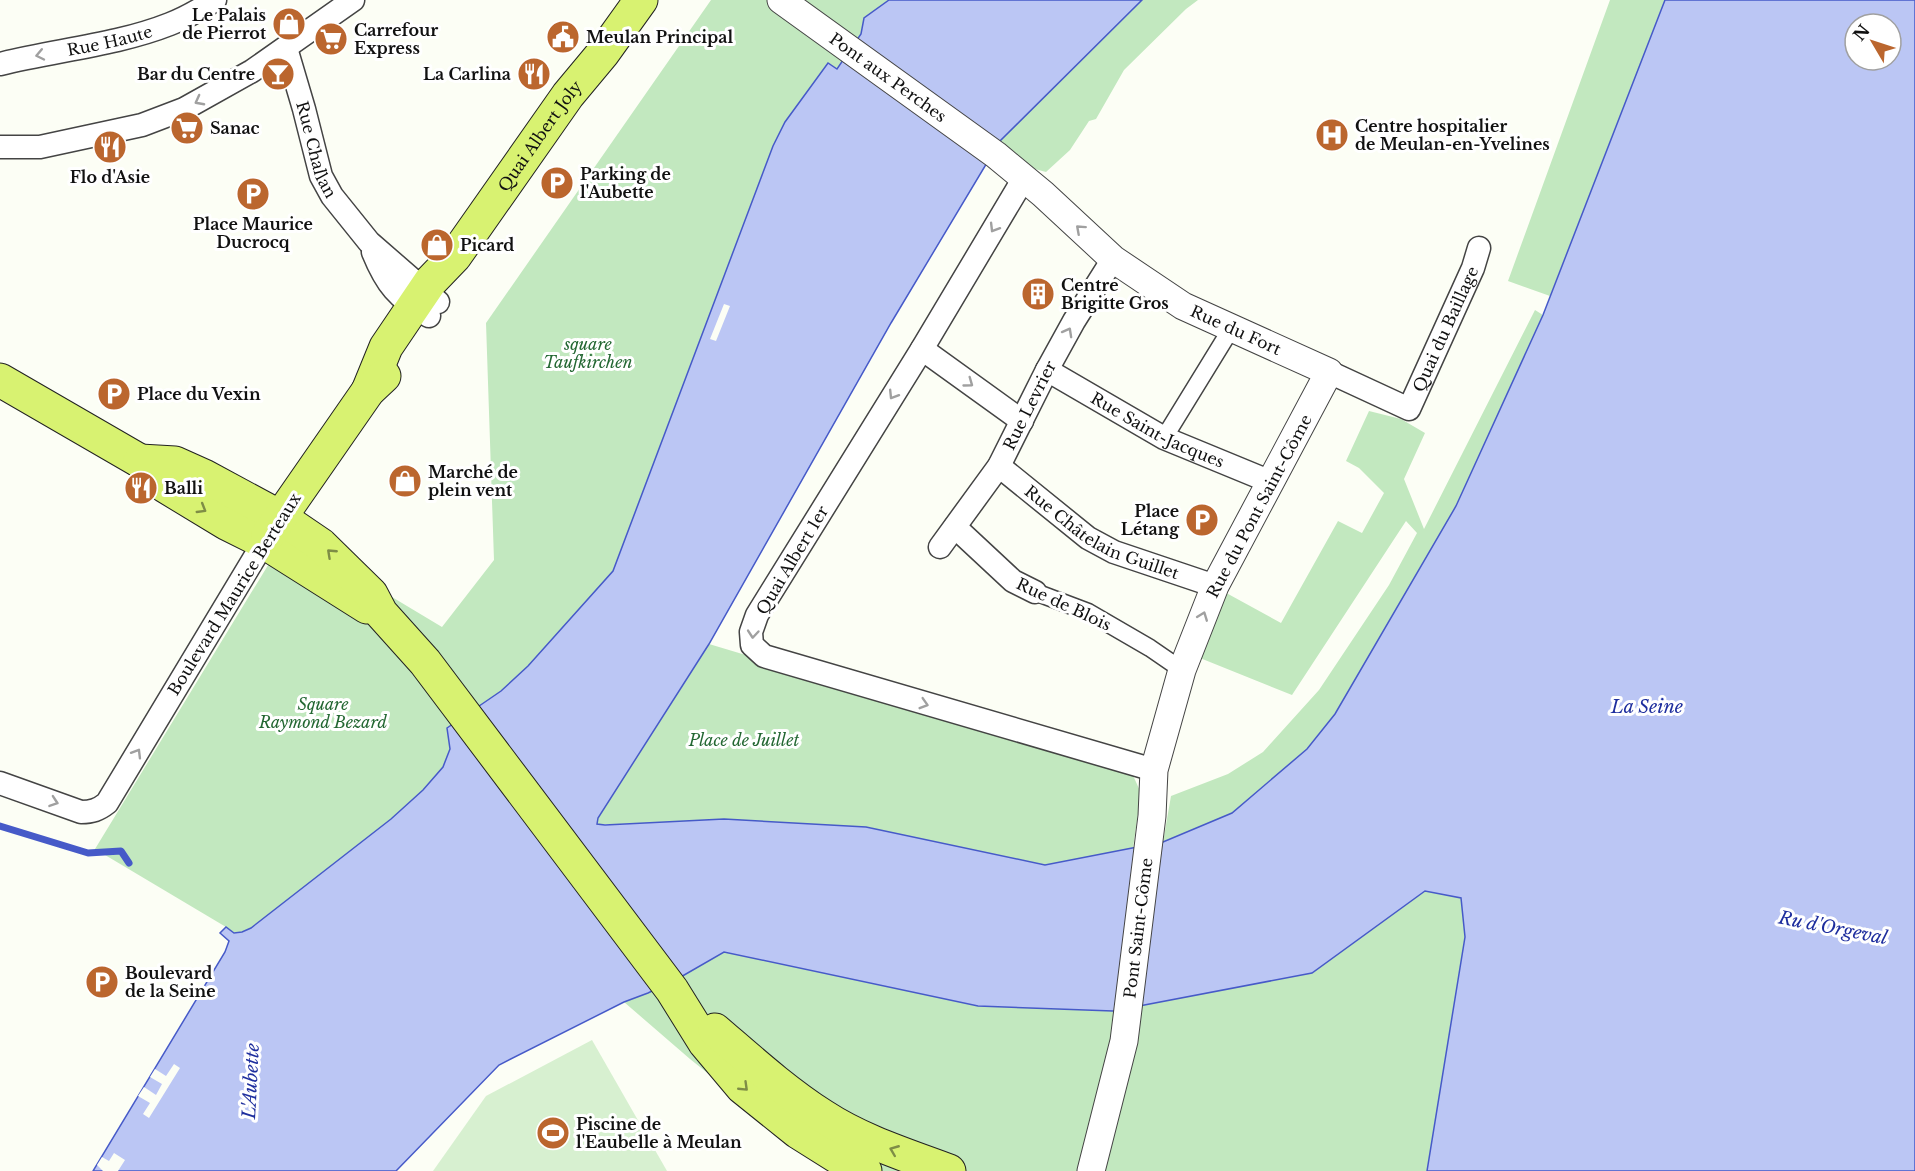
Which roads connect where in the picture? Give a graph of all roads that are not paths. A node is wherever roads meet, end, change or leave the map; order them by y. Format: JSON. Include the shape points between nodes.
{"nodes":[{"id":1,"x":215,"y":0,"type":"edge"},
{"id":2,"x":353,"y":0,"type":"edge"},
{"id":3,"x":653,"y":0,"type":"edge"},
{"id":4,"x":781,"y":0,"type":"edge"},
{"id":5,"x":634,"y":10,"type":"edge"},
{"id":6,"x":286,"y":48,"type":"junction"},
{"id":7,"x":0,"y":64,"type":"edge"},
{"id":8,"x":0,"y":147,"type":"edge"},
{"id":9,"x":1034,"y":186,"type":"junction"},
{"id":10,"x":1479,"y":248,"type":"dead end"},
{"id":11,"x":1113,"y":259,"type":"junction"},
{"id":12,"x":426,"y":304,"type":"junction"},
{"id":13,"x":1231,"y":329,"type":"junction"},
{"id":14,"x":922,"y":349,"type":"junction"},
{"id":15,"x":1047,"y":370,"type":"junction"},
{"id":16,"x":1329,"y":372,"type":"junction"},
{"id":17,"x":0,"y":380,"type":"edge"},
{"id":18,"x":1409,"y":410,"type":"joint"},
{"id":19,"x":1022,"y":421,"type":"junction"},
{"id":20,"x":1164,"y":438,"type":"junction"},
{"id":21,"x":999,"y":466,"type":"junction"},
{"id":22,"x":1271,"y":482,"type":"junction"},
{"id":23,"x":955,"y":527,"type":"junction"},
{"id":24,"x":272,"y":530,"type":"junction"},
{"id":25,"x":940,"y":547,"type":"dead end"},
{"id":26,"x":1215,"y":586,"type":"junction"},
{"id":27,"x":1035,"y":592,"type":"joint"},
{"id":28,"x":1182,"y":670,"type":"junction"},
{"id":29,"x":1154,"y":770,"type":"junction"},
{"id":30,"x":0,"y":783,"type":"edge"},
{"id":31,"x":1152,"y":816,"type":"joint"},
{"id":32,"x":672,"y":990,"type":"junction"},
{"id":33,"x":865,"y":1171,"type":"edge"},
{"id":34,"x":949,"y":1171,"type":"edge"},
{"id":35,"x":1092,"y":1171,"type":"edge"}],
"edges":[{"from":1,"to":7,"type":"street","name":"Rue Haute","one_way":true,"via":[[171,24],[133,36]]},
{"from":2,"to":6,"type":"street"},
{"from":3,"to":5,"type":"main road","name":"Quai Albert Joly"},
{"from":4,"to":9,"type":"street","name":"Pont aux Perches"},
{"from":5,"to":12,"type":"main road","name":"Quai Albert Joly","via":[[568,95],[455,256],[453,280]]},
{"from":6,"to":8,"type":"street","one_way":true,"via":[[224,88],[150,123],[40,147]]},
{"from":6,"to":12,"type":"street","name":"Rue Challan","via":[[321,176],[369,242],[391,285],[404,300]]},
{"from":11,"to":9,"type":"street","name":"Rue du Fort","one_way":true},
{"from":9,"to":14,"type":"street","name":"Quai Albert 1er","one_way":true},
{"from":10,"to":18,"type":"street","name":"Quai du Baillage"},
{"from":11,"to":13,"type":"street","name":"Rue du Fort","via":[[1183,306]]},
{"from":15,"to":11,"type":"street","name":"Rue Levrier","one_way":true},
{"from":12,"to":24,"type":"main road","name":"Boulevard Maurice Berteaux","via":[[386,347],[368,391]]},
{"from":13,"to":16,"type":"street","name":"Rue du Fort"},
{"from":13,"to":20,"type":"street"},
{"from":14,"to":19,"type":"street","one_way":true},
{"from":14,"to":29,"type":"street","name":"Quai Albert 1er","one_way":true,"via":[[757,615],[751,632],[752,645],[764,656]]},
{"from":15,"to":19,"type":"street","name":"Rue Levrier"},
{"from":15,"to":20,"type":"street","name":"Rue Saint-Jacques"},
{"from":16,"to":18,"type":"street","name":"Rue du Fort"},
{"from":16,"to":22,"type":"street","name":"Rue du Pont Saint-Côme"},
{"from":17,"to":24,"type":"main road","via":[[140,460],[175,463],[204,476]]},
{"from":19,"to":21,"type":"street","name":"Rue Levrier"},
{"from":20,"to":22,"type":"street","name":"Rue Saint-Jacques"},
{"from":21,"to":23,"type":"street","name":"Rue Levrier"},
{"from":21,"to":26,"type":"street","name":"Rue Châtelain Guillet","via":[[1088,538],[1114,552]]},
{"from":22,"to":26,"type":"street","name":"Rue du Pont Saint-Côme"},
{"from":23,"to":25,"type":"street","name":"Rue Levrier"},
{"from":23,"to":27,"type":"street","name":"Rue de Blois","via":[[1013,581]]},
{"from":30,"to":24,"type":"street","name":"Boulevard Maurice Berteaux","one_way":true,"via":[[81,812],[99,810],[107,803]]},
{"from":24,"to":32,"type":"main road","via":[[321,545],[371,594],[381,614],[425,662]]},
{"from":28,"to":26,"type":"street","name":"Rue du Pont Saint-Côme","one_way":true},
{"from":27,"to":28,"type":"street","name":"Rue de Blois","via":[[1088,612]]},
{"from":28,"to":29,"type":"street","name":"Rue du Pont Saint-Côme"},
{"from":29,"to":31,"type":"street","name":"Rue du Pont Saint-Côme"},
{"from":31,"to":35,"type":"street","name":"Pont Saint-Côme","via":[[1124,1041]]},
{"from":32,"to":33,"type":"main road","one_way":true,"via":[[705,1043],[742,1087],[798,1132]]},
{"from":34,"to":32,"type":"main road","one_way":true,"via":[[864,1138],[824,1117],[778,1084]]}]}
